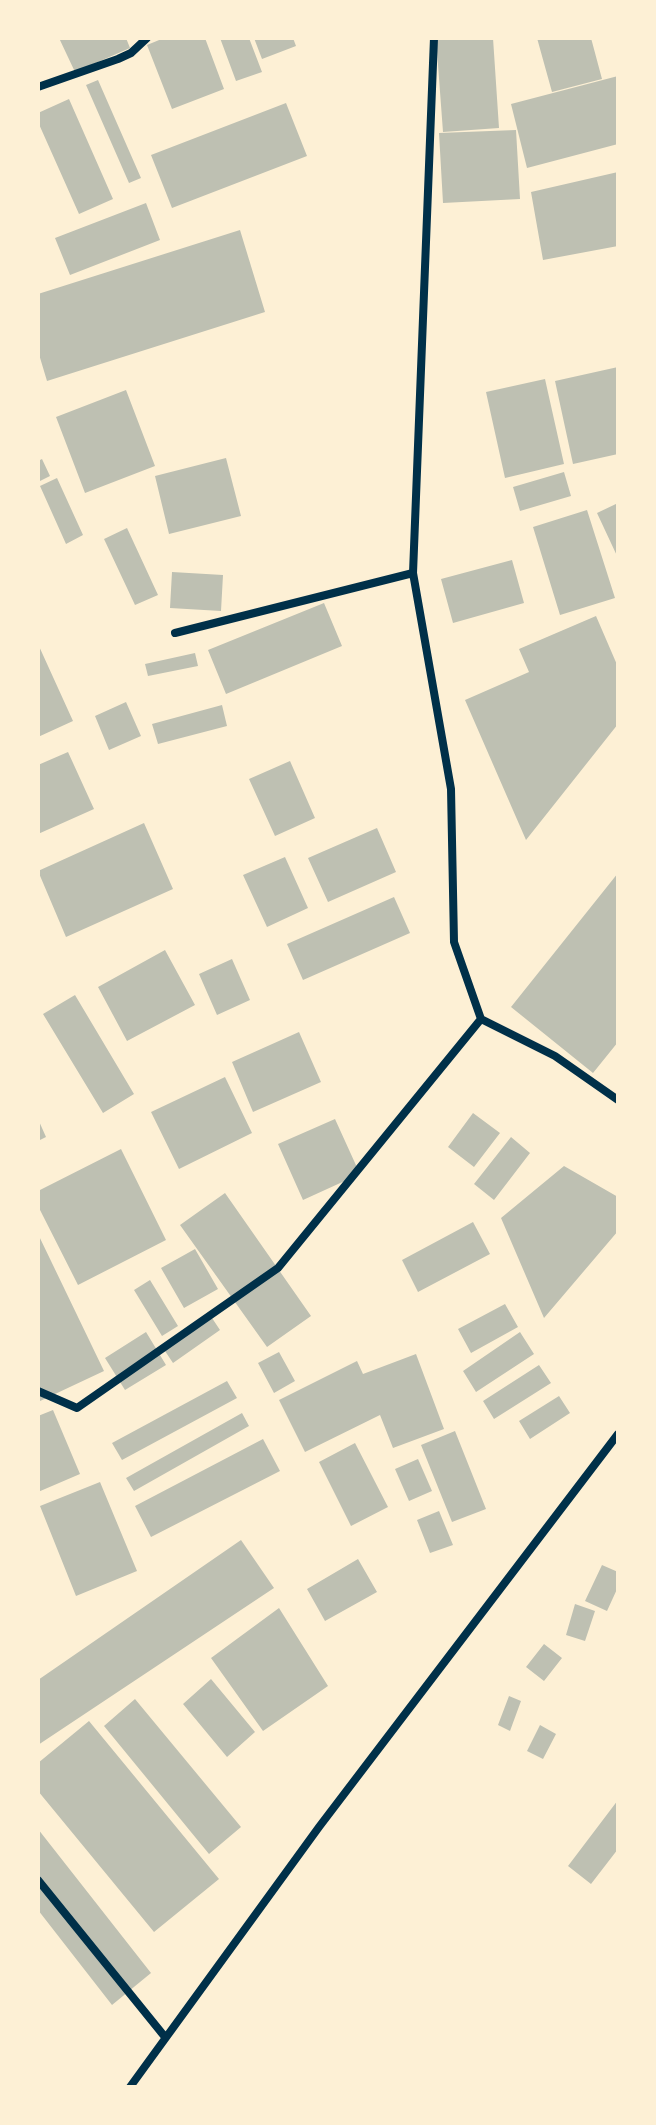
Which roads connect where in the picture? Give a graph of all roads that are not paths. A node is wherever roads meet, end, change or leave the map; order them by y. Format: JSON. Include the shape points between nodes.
{"nodes":[{"id":1,"x":147,"y":38,"type":"edge"},
{"id":2,"x":434,"y":38,"type":"edge"},
{"id":3,"x":38,"y":87,"type":"edge"},
{"id":4,"x":413,"y":573,"type":"junction"},
{"id":5,"x":175,"y":633,"type":"dead end"},
{"id":6,"x":481,"y":1019,"type":"junction"},
{"id":7,"x":618,"y":1100,"type":"edge"},
{"id":8,"x":38,"y":1391,"type":"edge"},
{"id":9,"x":618,"y":1434,"type":"edge"},
{"id":10,"x":38,"y":1880,"type":"edge"},
{"id":11,"x":165,"y":2037,"type":"junction"},
{"id":12,"x":130,"y":2087,"type":"edge"}],
"edges":[{"from":1,"to":3,"type":"street","via":[[131,53]]},
{"from":2,"to":4,"type":"street"},
{"from":4,"to":5,"type":"street"},
{"from":4,"to":6,"type":"street","via":[[451,789],[454,942]]},
{"from":6,"to":7,"type":"street","via":[[555,1056]]},
{"from":6,"to":8,"type":"street","via":[[278,1268],[77,1408]]},
{"from":9,"to":11,"type":"street"},
{"from":10,"to":11,"type":"street"},
{"from":11,"to":12,"type":"street"}]}
